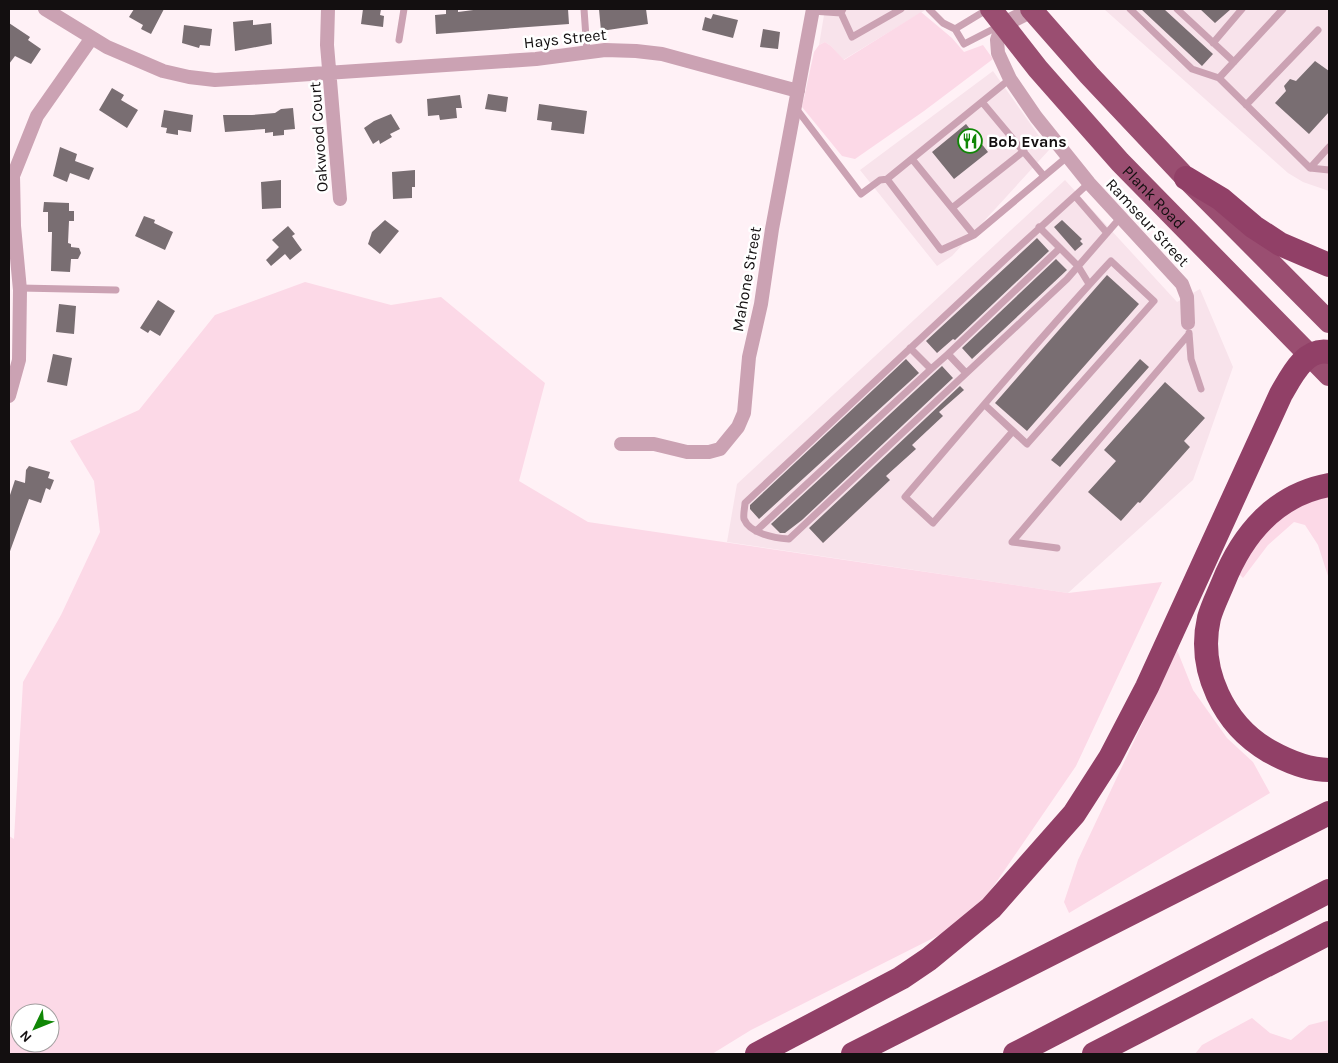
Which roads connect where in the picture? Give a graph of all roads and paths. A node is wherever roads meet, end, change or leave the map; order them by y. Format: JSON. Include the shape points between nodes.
{"nodes":[{"id":1,"x":45,"y":9,"type":"edge"},
{"id":2,"x":328,"y":9,"type":"edge"},
{"id":3,"x":404,"y":9,"type":"edge"},
{"id":4,"x":584,"y":9,"type":"edge"},
{"id":5,"x":901,"y":9,"type":"edge"},
{"id":6,"x":929,"y":9,"type":"edge"},
{"id":7,"x":1032,"y":9,"type":"edge"},
{"id":8,"x":1130,"y":9,"type":"edge"},
{"id":9,"x":1177,"y":9,"type":"edge"},
{"id":10,"x":1242,"y":9,"type":"edge"},
{"id":11,"x":1283,"y":9,"type":"edge"},
{"id":12,"x":812,"y":10,"type":"edge"},
{"id":13,"x":842,"y":11,"type":"edge"},
{"id":14,"x":994,"y":14,"type":"edge"},
{"id":15,"x":955,"y":29,"type":"junction"},
{"id":16,"x":1318,"y":30,"type":"dead end"},
{"id":17,"x":91,"y":39,"type":"junction"},
{"id":18,"x":399,"y":40,"type":"dead end"},
{"id":19,"x":1213,"y":42,"type":"junction"},
{"id":20,"x":587,"y":52,"type":"junction"},
{"id":21,"x":1234,"y":62,"type":"junction"},
{"id":22,"x":330,"y":72,"type":"junction"},
{"id":23,"x":1010,"y":78,"type":"junction"},
{"id":24,"x":1219,"y":78,"type":"junction"},
{"id":25,"x":798,"y":90,"type":"junction"},
{"id":26,"x":982,"y":102,"type":"junction"},
{"id":27,"x":1246,"y":105,"type":"junction"},
{"id":28,"x":795,"y":107,"type":"junction"},
{"id":29,"x":1329,"y":147,"type":"edge"},
{"id":30,"x":1024,"y":151,"type":"junction"},
{"id":31,"x":1067,"y":157,"type":"junction"},
{"id":32,"x":912,"y":159,"type":"junction"},
{"id":33,"x":1310,"y":168,"type":"junction"},
{"id":34,"x":1329,"y":170,"type":"edge"},
{"id":35,"x":1044,"y":176,"type":"junction"},
{"id":36,"x":1186,"y":178,"type":"junction"},
{"id":37,"x":888,"y":180,"type":"junction"},
{"id":38,"x":1089,"y":183,"type":"junction"},
{"id":39,"x":1074,"y":196,"type":"junction"},
{"id":40,"x":340,"y":199,"type":"dead end"},
{"id":41,"x":952,"y":208,"type":"junction"},
{"id":42,"x":1120,"y":218,"type":"junction"},
{"id":43,"x":1040,"y":227,"type":"junction"},
{"id":44,"x":1107,"y":233,"type":"junction"},
{"id":45,"x":974,"y":235,"type":"junction"},
{"id":46,"x":1060,"y":248,"type":"junction"},
{"id":47,"x":13,"y":254,"type":"edge"},
{"id":48,"x":1329,"y":265,"type":"edge"},
{"id":49,"x":1078,"y":266,"type":"junction"},
{"id":50,"x":1089,"y":284,"type":"junction"},
{"id":51,"x":20,"y":288,"type":"junction"},
{"id":52,"x":116,"y":290,"type":"dead end"},
{"id":53,"x":1329,"y":322,"type":"edge"},
{"id":54,"x":1188,"y":328,"type":"junction"},
{"id":55,"x":910,"y":348,"type":"junction"},
{"id":56,"x":948,"y":354,"type":"junction"},
{"id":57,"x":1319,"y":354,"type":"edge"},
{"id":58,"x":931,"y":369,"type":"junction"},
{"id":59,"x":966,"y":373,"type":"junction"},
{"id":60,"x":1329,"y":375,"type":"edge"},
{"id":61,"x":1201,"y":389,"type":"dead end"},
{"id":62,"x":9,"y":396,"type":"edge"},
{"id":63,"x":984,"y":405,"type":"junction"},
{"id":64,"x":1013,"y":431,"type":"junction"},
{"id":65,"x":621,"y":444,"type":"dead end"},
{"id":66,"x":1329,"y":485,"type":"edge"},
{"id":67,"x":756,"y":530,"type":"junction"},
{"id":68,"x":1057,"y":548,"type":"dead end"},
{"id":69,"x":1329,"y":770,"type":"edge"},
{"id":70,"x":1329,"y":813,"type":"edge"},
{"id":71,"x":1329,"y":891,"type":"edge"},
{"id":72,"x":1329,"y":933,"type":"edge"},
{"id":73,"x":757,"y":1054,"type":"edge"},
{"id":74,"x":853,"y":1054,"type":"edge"},
{"id":75,"x":1015,"y":1054,"type":"edge"},
{"id":76,"x":1094,"y":1054,"type":"edge"}],
"edges":[{"from":1,"to":17,"type":"street","name":"Hays Street"},
{"from":2,"to":22,"type":"street","name":"Oakwood Court"},
{"from":3,"to":18,"type":"lane"},
{"from":4,"to":20,"type":"lane"},
{"from":5,"to":13,"type":"lane","via":[[852,37]]},
{"from":6,"to":15,"type":"lane","via":[[943,23]]},
{"from":7,"to":14,"type":"street"},
{"from":7,"to":36,"type":"highway"},
{"from":8,"to":24,"type":"lane","via":[[1192,69]]},
{"from":9,"to":19,"type":"lane"},
{"from":10,"to":19,"type":"lane"},
{"from":11,"to":21,"type":"lane"},
{"from":12,"to":13,"type":"lane"},
{"from":12,"to":25,"type":"street","name":"Mahone Street"},
{"from":14,"to":15,"type":"lane"},
{"from":14,"to":15,"type":"lane","via":[[964,44]]},
{"from":14,"to":23,"type":"street","name":"Ramseur Street","via":[[998,53]]},
{"from":14,"to":57,"type":"highway","name":"Plank Road","via":[[1120,162]]},
{"from":16,"to":27,"type":"lane"},
{"from":17,"to":22,"type":"street","name":"Hays Street","via":[[163,71],[189,77],[215,80]]},
{"from":17,"to":47,"type":"street","via":[[37,116],[13,176]]},
{"from":19,"to":21,"type":"lane"},
{"from":20,"to":22,"type":"street","name":"Hays Street","via":[[536,59]]},
{"from":20,"to":25,"type":"street","name":"Hays Street","via":[[636,50],[662,54]]},
{"from":21,"to":24,"type":"lane"},
{"from":22,"to":40,"type":"street","name":"Oakwood Court"},
{"from":23,"to":26,"type":"lane"},
{"from":23,"to":31,"type":"street","name":"Ramseur Street"},
{"from":24,"to":27,"type":"lane"},
{"from":25,"to":28,"type":"street","name":"Mahone Street"},
{"from":26,"to":30,"type":"lane"},
{"from":26,"to":32,"type":"lane"},
{"from":27,"to":33,"type":"lane"},
{"from":28,"to":37,"type":"lane","via":[[861,194],[880,180]]},
{"from":28,"to":65,"type":"street","name":"Mahone Street","via":[[749,357],[744,413],[738,428],[720,449],[709,452],[686,452],[654,444]]},
{"from":29,"to":33,"type":"lane"},
{"from":30,"to":35,"type":"lane"},
{"from":30,"to":41,"type":"lane"},
{"from":31,"to":35,"type":"lane"},
{"from":31,"to":38,"type":"street","name":"Ramseur Street"},
{"from":32,"to":37,"type":"lane"},
{"from":32,"to":41,"type":"lane"},
{"from":33,"to":34,"type":"lane"},
{"from":35,"to":45,"type":"lane"},
{"from":36,"to":48,"type":"highway","via":[[1221,199],[1280,244]]},
{"from":36,"to":53,"type":"highway"},
{"from":37,"to":45,"type":"lane","via":[[941,250]]},
{"from":38,"to":39,"type":"lane"},
{"from":38,"to":42,"type":"street","name":"Ramseur Street"},
{"from":39,"to":43,"type":"lane"},
{"from":39,"to":44,"type":"lane"},
{"from":41,"to":45,"type":"lane"},
{"from":42,"to":44,"type":"lane"},
{"from":42,"to":54,"type":"street","name":"Ramseur Street","via":[[1182,284],[1187,296]]},
{"from":43,"to":46,"type":"lane"},
{"from":43,"to":55,"type":"lane"},
{"from":44,"to":49,"type":"lane"},
{"from":46,"to":49,"type":"lane"},
{"from":46,"to":56,"type":"lane"},
{"from":47,"to":51,"type":"street"},
{"from":49,"to":50,"type":"lane"},
{"from":49,"to":59,"type":"lane"},
{"from":50,"to":63,"type":"lane"},
{"from":50,"to":64,"type":"lane","via":[[1111,261],[1154,300],[1027,444]]},
{"from":51,"to":52,"type":"lane"},
{"from":51,"to":62,"type":"street","via":[[19,360]]},
{"from":54,"to":61,"type":"lane","via":[[1191,359]]},
{"from":54,"to":68,"type":"lane","via":[[1012,542]]},
{"from":55,"to":58,"type":"lane"},
{"from":55,"to":67,"type":"lane","via":[[745,503],[744,517],[750,528]]},
{"from":56,"to":58,"type":"lane"},
{"from":56,"to":59,"type":"lane"},
{"from":57,"to":60,"type":"highway","name":"Plank Road"},
{"from":57,"to":73,"type":"highway","via":[[1299,367],[1280,394],[1147,687],[1110,758],[1074,814],[992,908],[928,959],[901,978]]},
{"from":58,"to":67,"type":"lane"},
{"from":59,"to":67,"type":"lane","via":[[789,539]]},
{"from":63,"to":64,"type":"lane"},
{"from":63,"to":64,"type":"lane","via":[[905,497],[926,516],[933,522]]},
{"from":66,"to":69,"type":"highway","via":[[1291,499],[1272,512],[1240,546],[1209,618],[1206,643],[1212,682],[1227,714],[1239,728],[1257,744],[1289,762]]},
{"from":70,"to":74,"type":"highway"},
{"from":71,"to":75,"type":"highway"},
{"from":72,"to":76,"type":"highway"}]}
